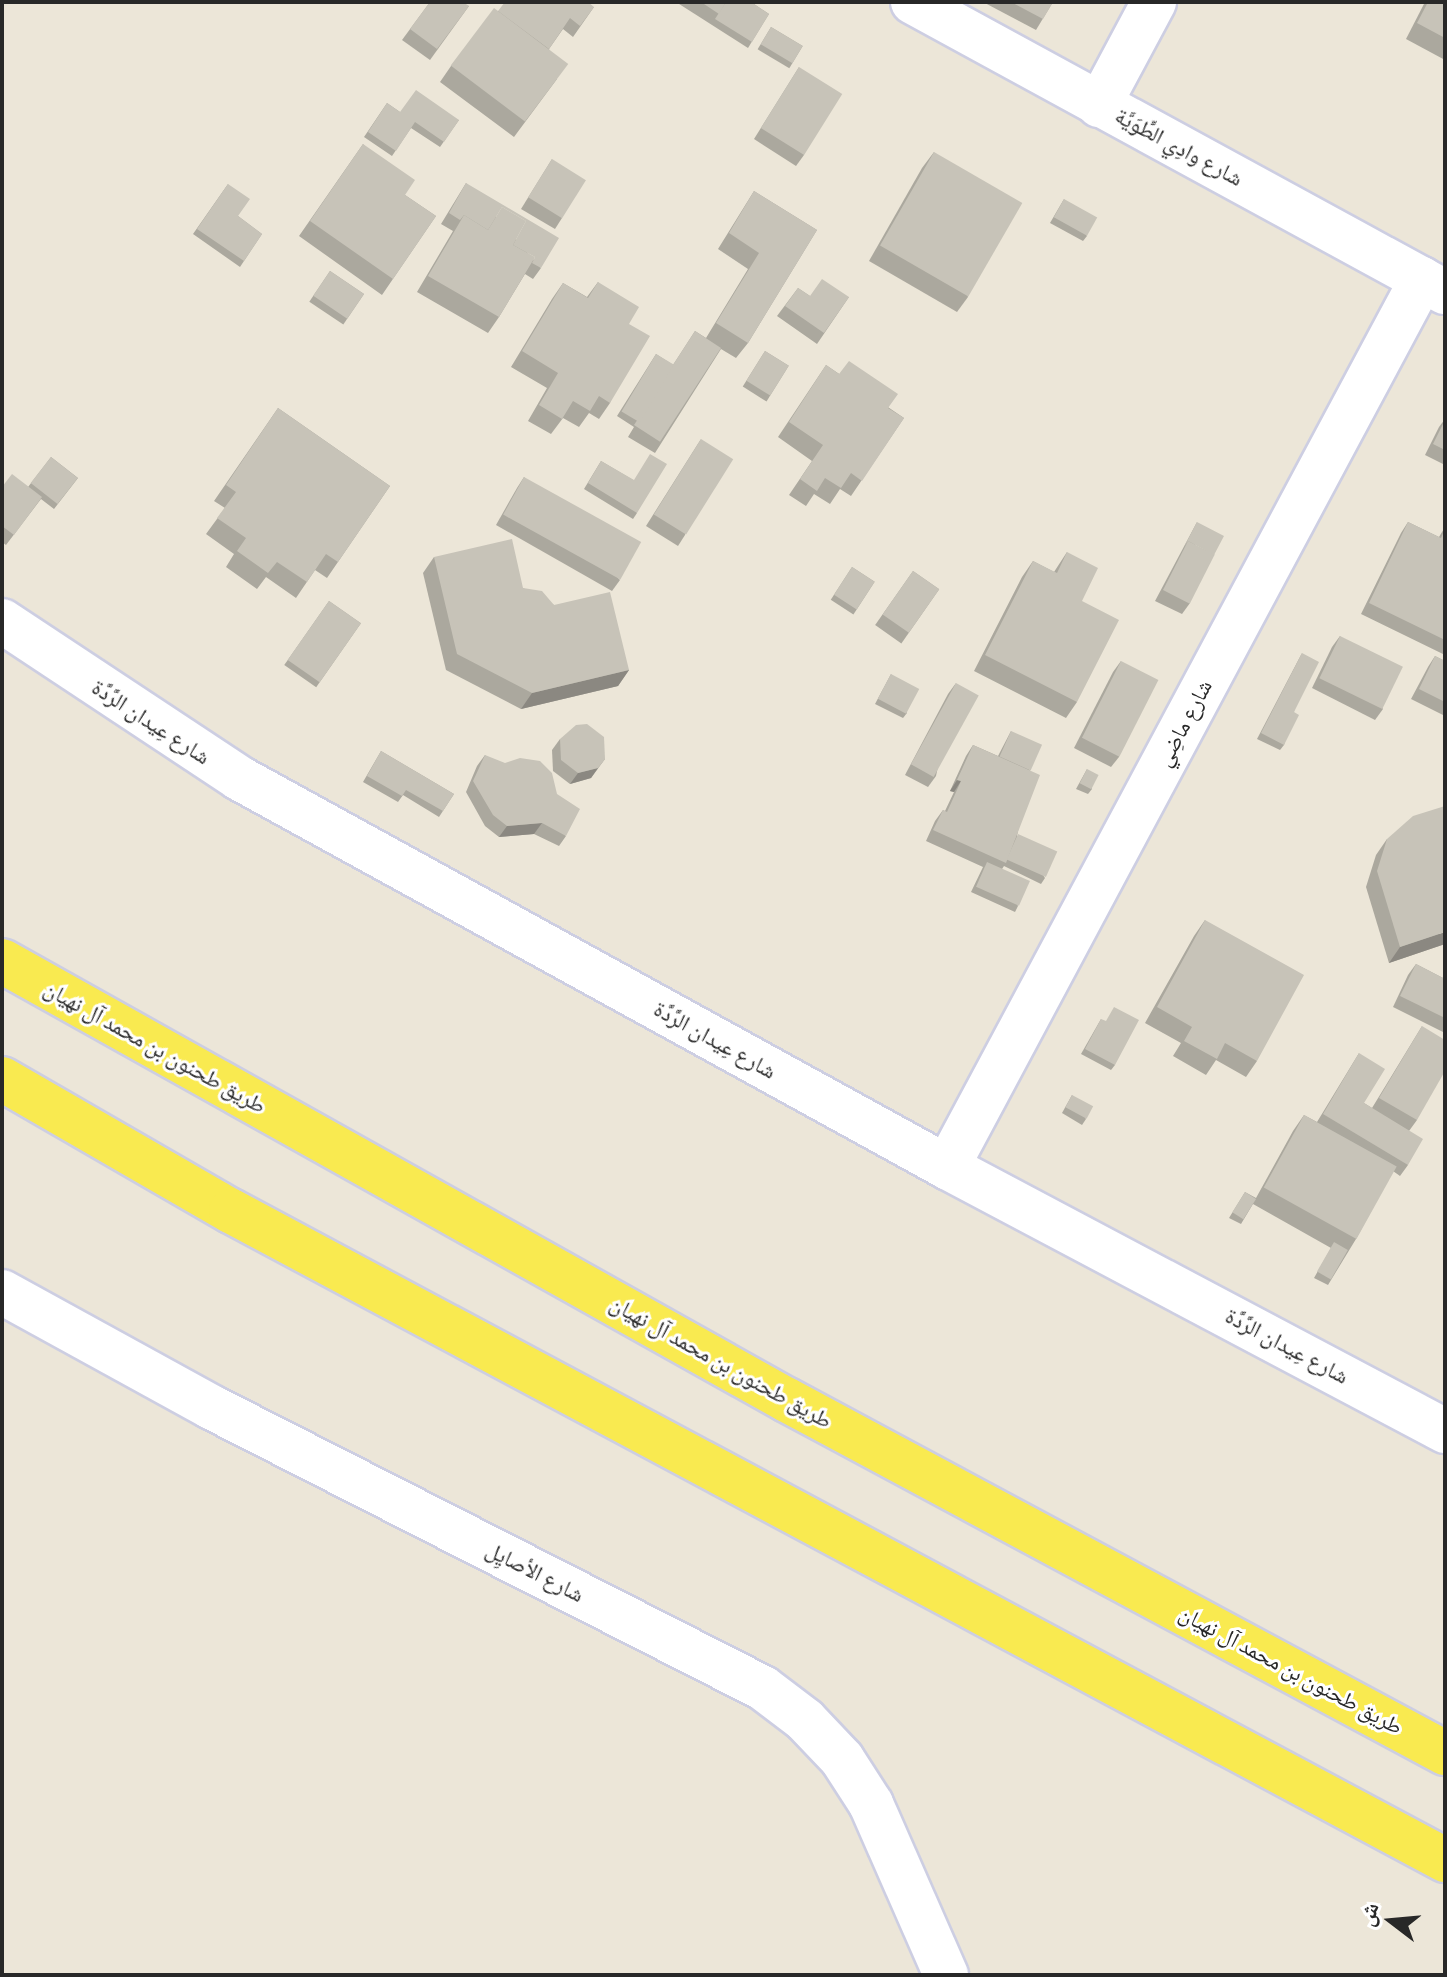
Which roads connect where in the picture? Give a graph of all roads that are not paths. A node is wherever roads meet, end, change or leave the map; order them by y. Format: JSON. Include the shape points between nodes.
{"nodes":[{"id":1,"x":913,"y":2,"type":"edge"},
{"id":2,"x":1154,"y":2,"type":"edge"},
{"id":3,"x":1099,"y":105,"type":"junction"},
{"id":4,"x":1434,"y":285,"type":"edge"},
{"id":5,"x":2,"y":621,"type":"edge"},
{"id":6,"x":2,"y":961,"type":"edge"},
{"id":7,"x":2,"y":1079,"type":"edge"},
{"id":8,"x":947,"y":1167,"type":"junction"},
{"id":9,"x":2,"y":1292,"type":"edge"},
{"id":10,"x":1445,"y":1431,"type":"edge"},
{"id":11,"x":1445,"y":1753,"type":"edge"},
{"id":12,"x":1445,"y":1860,"type":"edge"},
{"id":13,"x":940,"y":1973,"type":"edge"}],
"edges":[{"from":1,"to":3,"type":"street","name":"شارع وادِي الطِّوَيَّة"},
{"from":2,"to":3,"type":"street"},
{"from":3,"to":4,"type":"street","name":"شارع وادِي الطِّوَيَّة"},
{"from":4,"to":8,"type":"street","name":"شارع ماضِي"},
{"from":5,"to":8,"type":"street","name":"شارع عِيدان الرَّدَّة","via":[[239,778]]},
{"from":6,"to":11,"type":"main road","name":"طريق طحنون بن محمد آل نهيان","via":[[787,1400]]},
{"from":7,"to":12,"type":"main road","via":[[231,1211]]},
{"from":8,"to":10,"type":"street","name":"شارع عِيدان الرَّدَّة"},
{"from":9,"to":13,"type":"street","name":"شارع الأصايِل","via":[[211,1407],[763,1688],[824,1740],[871,1804]]}]}
